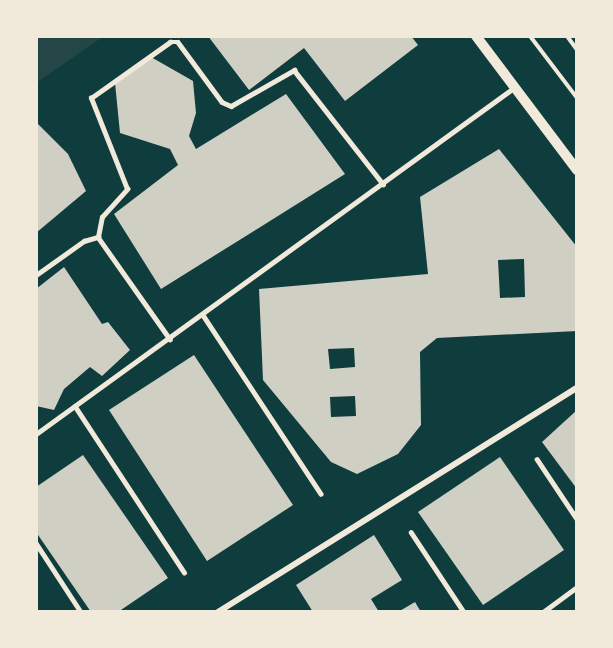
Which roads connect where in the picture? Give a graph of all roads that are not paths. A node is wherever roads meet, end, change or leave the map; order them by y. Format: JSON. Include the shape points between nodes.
{"nodes":[{"id":1,"x":477,"y":36,"type":"edge"},
{"id":2,"x":515,"y":87,"type":"junction"},
{"id":3,"x":577,"y":170,"type":"edge"},
{"id":4,"x":383,"y":184,"type":"junction"},
{"id":5,"x":98,"y":237,"type":"junction"},
{"id":6,"x":36,"y":275,"type":"edge"},
{"id":7,"x":203,"y":315,"type":"junction"},
{"id":8,"x":170,"y":339,"type":"junction"},
{"id":9,"x":577,"y":388,"type":"edge"},
{"id":10,"x":75,"y":406,"type":"junction"},
{"id":11,"x":36,"y":434,"type":"edge"},
{"id":12,"x":537,"y":459,"type":"dead end"},
{"id":13,"x":321,"y":494,"type":"dead end"},
{"id":14,"x":577,"y":519,"type":"edge"},
{"id":15,"x":411,"y":532,"type":"dead end"},
{"id":16,"x":36,"y":543,"type":"edge"},
{"id":17,"x":184,"y":572,"type":"dead end"},
{"id":18,"x":577,"y":587,"type":"edge"},
{"id":19,"x":81,"y":612,"type":"edge"},
{"id":20,"x":218,"y":612,"type":"edge"},
{"id":21,"x":464,"y":612,"type":"edge"},
{"id":22,"x":543,"y":612,"type":"edge"}],
"edges":[{"from":1,"to":2,"type":"street"},
{"from":2,"to":3,"type":"street"},
{"from":2,"to":4,"type":"lane"},
{"from":4,"to":5,"type":"lane","via":[[294,70],[231,106],[222,102],[178,42],[170,42],[91,98],[128,189],[102,217]]},
{"from":4,"to":7,"type":"lane"},
{"from":5,"to":6,"type":"lane","via":[[84,242]]},
{"from":5,"to":8,"type":"lane"},
{"from":7,"to":8,"type":"lane"},
{"from":7,"to":13,"type":"lane"},
{"from":8,"to":10,"type":"lane"},
{"from":9,"to":20,"type":"street"},
{"from":10,"to":11,"type":"lane"},
{"from":10,"to":17,"type":"lane"},
{"from":12,"to":14,"type":"lane"},
{"from":15,"to":21,"type":"lane"},
{"from":16,"to":19,"type":"lane"},
{"from":18,"to":22,"type":"lane"}]}
